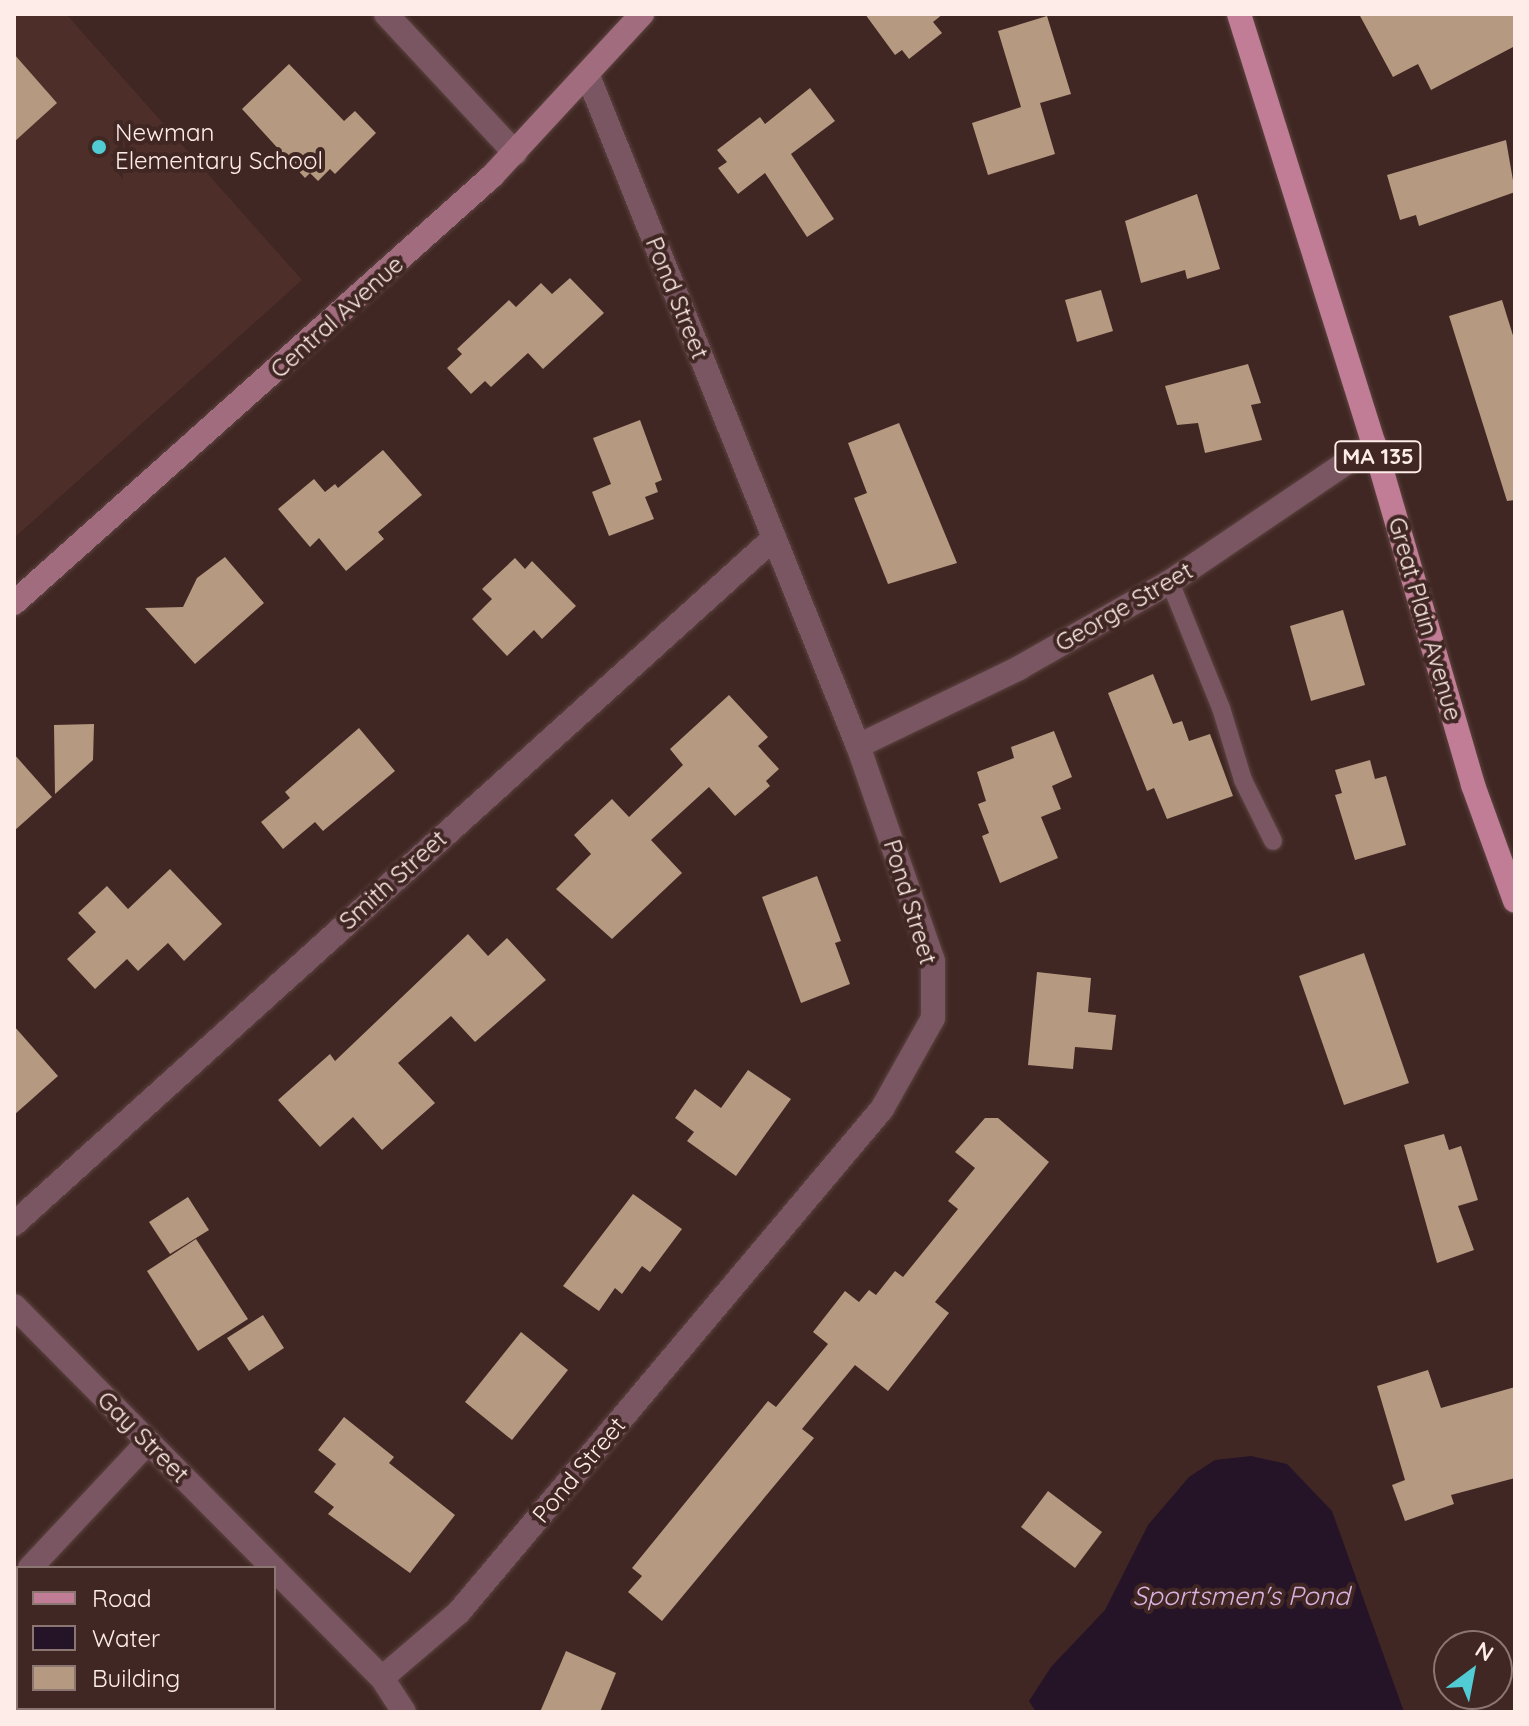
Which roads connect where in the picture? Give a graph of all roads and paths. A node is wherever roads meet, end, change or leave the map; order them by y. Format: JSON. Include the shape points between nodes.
{"nodes":[{"id":1,"x":386,"y":14,"type":"edge"},
{"id":2,"x":642,"y":14,"type":"edge"},
{"id":3,"x":1239,"y":14,"type":"edge"},
{"id":4,"x":588,"y":76,"type":"junction"},
{"id":5,"x":515,"y":153,"type":"junction"},
{"id":6,"x":1374,"y":444,"type":"junction"},
{"id":7,"x":774,"y":538,"type":"junction"},
{"id":8,"x":1170,"y":582,"type":"junction"},
{"id":9,"x":14,"y":603,"type":"edge"},
{"id":10,"x":858,"y":746,"type":"junction"},
{"id":11,"x":1273,"y":841,"type":"dead end"},
{"id":12,"x":1515,"y":901,"type":"edge"},
{"id":13,"x":14,"y":1224,"type":"edge"},
{"id":14,"x":14,"y":1306,"type":"edge"},
{"id":15,"x":148,"y":1442,"type":"junction"},
{"id":16,"x":32,"y":1566,"type":"edge"},
{"id":17,"x":272,"y":1566,"type":"edge"},
{"id":18,"x":276,"y":1570,"type":"edge"},
{"id":19,"x":382,"y":1678,"type":"junction"},
{"id":20,"x":404,"y":1712,"type":"edge"}],
"edges":[{"from":1,"to":5,"type":"street"},
{"from":2,"to":4,"type":"main road","name":"Central Avenue"},
{"from":3,"to":6,"type":"main road","name":"Great Plain Avenue","number":"MA 135"},
{"from":4,"to":5,"type":"main road","name":"Central Avenue"},
{"from":4,"to":7,"type":"street","name":"Pond Street"},
{"from":5,"to":9,"type":"main road","name":"Central Avenue","via":[[317,337]]},
{"from":6,"to":8,"type":"street","name":"George Street"},
{"from":6,"to":12,"type":"main road","name":"Great Plain Avenue","number":"MA 135","via":[[1473,785]]},
{"from":7,"to":10,"type":"street","name":"Pond Street"},
{"from":7,"to":13,"type":"street","name":"Smith Street"},
{"from":8,"to":10,"type":"street","name":"George Street","via":[[1019,668]]},
{"from":8,"to":11,"type":"lane","via":[[1221,708],[1243,780]]},
{"from":10,"to":19,"type":"street","name":"Pond Street","via":[[933,961],[933,1018],[872,1121],[459,1612]]},
{"from":14,"to":15,"type":"street","name":"Gay Street"},
{"from":15,"to":16,"type":"street"},
{"from":15,"to":17,"type":"street","name":"Gay Street"},
{"from":18,"to":19,"type":"street","name":"Gay Street"},
{"from":19,"to":20,"type":"street","name":"Gay Street"}]}
